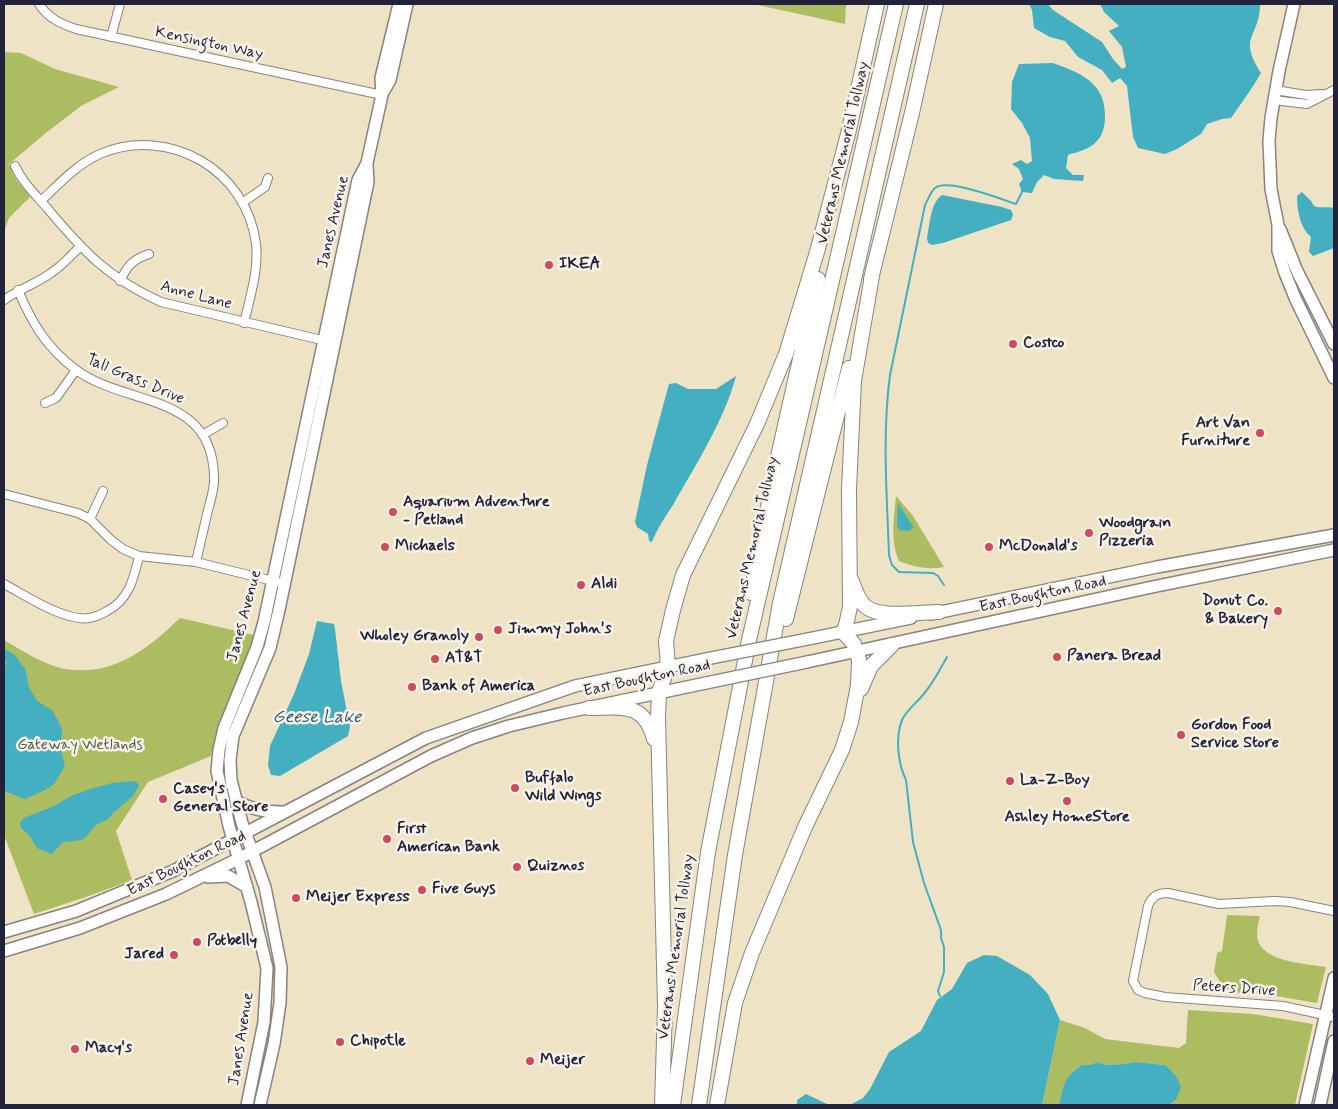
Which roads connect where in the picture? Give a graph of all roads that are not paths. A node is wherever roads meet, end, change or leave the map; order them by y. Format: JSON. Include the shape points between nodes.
{"nodes":[{"id":1,"x":39,"y":4,"type":"edge"},
{"id":2,"x":120,"y":4,"type":"edge"},
{"id":3,"x":398,"y":4,"type":"edge"},
{"id":4,"x":407,"y":4,"type":"edge"},
{"id":5,"x":877,"y":4,"type":"edge"},
{"id":6,"x":896,"y":4,"type":"edge"},
{"id":7,"x":917,"y":4,"type":"edge"},
{"id":8,"x":936,"y":4,"type":"edge"},
{"id":9,"x":1294,"y":4,"type":"edge"},
{"id":10,"x":111,"y":37,"type":"junction"},
{"id":11,"x":1330,"y":91,"type":"edge"},
{"id":12,"x":382,"y":95,"type":"junction"},
{"id":13,"x":1274,"y":95,"type":"junction"},
{"id":14,"x":848,"y":134,"type":"junction"},
{"id":15,"x":15,"y":166,"type":"dead end"},
{"id":16,"x":268,"y":178,"type":"dead end"},
{"id":17,"x":41,"y":201,"type":"junction"},
{"id":18,"x":242,"y":203,"type":"junction"},
{"id":19,"x":1278,"y":225,"type":"junction"},
{"id":20,"x":80,"y":247,"type":"junction"},
{"id":21,"x":149,"y":254,"type":"dead end"},
{"id":22,"x":873,"y":270,"type":"junction"},
{"id":23,"x":120,"y":281,"type":"junction"},
{"id":24,"x":18,"y":290,"type":"junction"},
{"id":25,"x":4,"y":300,"type":"edge"},
{"id":26,"x":244,"y":322,"type":"junction"},
{"id":27,"x":329,"y":341,"type":"junction"},
{"id":28,"x":1334,"y":344,"type":"edge"},
{"id":29,"x":76,"y":370,"type":"junction"},
{"id":30,"x":1334,"y":378,"type":"edge"},
{"id":31,"x":45,"y":403,"type":"dead end"},
{"id":32,"x":222,"y":423,"type":"dead end"},
{"id":33,"x":204,"y":434,"type":"junction"},
{"id":34,"x":103,"y":491,"type":"dead end"},
{"id":35,"x":4,"y":494,"type":"edge"},
{"id":36,"x":90,"y":519,"type":"junction"},
{"id":37,"x":1334,"y":534,"type":"edge"},
{"id":38,"x":1334,"y":550,"type":"edge"},
{"id":39,"x":139,"y":556,"type":"junction"},
{"id":40,"x":196,"y":562,"type":"junction"},
{"id":41,"x":849,"y":572,"type":"junction"},
{"id":42,"x":273,"y":581,"type":"junction"},
{"id":43,"x":4,"y":584,"type":"edge"},
{"id":44,"x":285,"y":584,"type":"junction"},
{"id":45,"x":939,"y":612,"type":"junction"},
{"id":46,"x":843,"y":632,"type":"junction"},
{"id":47,"x":749,"y":640,"type":"junction"},
{"id":48,"x":892,"y":645,"type":"junction"},
{"id":49,"x":857,"y":652,"type":"junction"},
{"id":50,"x":770,"y":659,"type":"junction"},
{"id":51,"x":668,"y":666,"type":"junction"},
{"id":52,"x":660,"y":692,"type":"junction"},
{"id":53,"x":856,"y":701,"type":"junction"},
{"id":54,"x":589,"y":708,"type":"junction"},
{"id":55,"x":658,"y":754,"type":"junction"},
{"id":56,"x":236,"y":801,"type":"junction"},
{"id":57,"x":286,"y":812,"type":"junction"},
{"id":58,"x":246,"y":832,"type":"junction"},
{"id":59,"x":233,"y":840,"type":"junction"},
{"id":60,"x":253,"y":850,"type":"junction"},
{"id":61,"x":238,"y":859,"type":"junction"},
{"id":62,"x":196,"y":879,"type":"junction"},
{"id":63,"x":247,"y":887,"type":"junction"},
{"id":64,"x":1334,"y":911,"type":"edge"},
{"id":65,"x":4,"y":932,"type":"edge"},
{"id":66,"x":4,"y":951,"type":"edge"},
{"id":67,"x":1334,"y":978,"type":"edge"},
{"id":68,"x":1330,"y":1016,"type":"edge"},
{"id":69,"x":1334,"y":1040,"type":"edge"},
{"id":70,"x":247,"y":1105,"type":"edge"},
{"id":71,"x":260,"y":1105,"type":"edge"},
{"id":72,"x":662,"y":1105,"type":"edge"},
{"id":73,"x":673,"y":1105,"type":"edge"},
{"id":74,"x":699,"y":1105,"type":"edge"},
{"id":75,"x":717,"y":1105,"type":"edge"},
{"id":76,"x":1305,"y":1105,"type":"edge"},
{"id":77,"x":1320,"y":1105,"type":"edge"}],
"edges":[{"from":1,"to":10,"type":"street","name":"Kensington Way","via":[[50,17],[65,25]]},
{"from":2,"to":10,"type":"street"},
{"from":3,"to":12,"type":"main road","name":"Janes Avenue","via":[[381,78]]},
{"from":4,"to":12,"type":"main road","name":"Janes Avenue","via":[[390,80]]},
{"from":5,"to":14,"type":"highway"},
{"from":6,"to":47,"type":"highway","name":"Veterans Memorial Tollway"},
{"from":7,"to":50,"type":"highway","via":[[780,603]]},
{"from":8,"to":22,"type":"highway"},
{"from":9,"to":13,"type":"main road"},
{"from":10,"to":12,"type":"street","name":"Kensington Way"},
{"from":11,"to":13,"type":"street","via":[[1307,104]]},
{"from":12,"to":27,"type":"main road","name":"Janes Avenue","via":[[367,163],[358,180]]},
{"from":13,"to":19,"type":"main road","via":[[1269,141]]},
{"from":14,"to":47,"type":"highway","via":[[756,562],[748,609]]},
{"from":14,"to":51,"type":"highway","via":[[786,354],[757,424],[683,575],[666,641]]},
{"from":15,"to":17,"type":"street","name":"Anne Lane","via":[[21,180]]},
{"from":16,"to":18,"type":"street","via":[[265,187]]},
{"from":17,"to":18,"type":"street","via":[[86,161],[133,145],[171,148],[194,157],[220,173]]},
{"from":17,"to":20,"type":"street","name":"Anne Lane"},
{"from":18,"to":26,"type":"street","via":[[256,246],[253,282]]},
{"from":19,"to":28,"type":"main road"},
{"from":19,"to":30,"type":"main road","via":[[1278,251],[1285,273]]},
{"from":20,"to":23,"type":"street","name":"Anne Lane"},
{"from":20,"to":24,"type":"street","via":[[52,272]]},
{"from":21,"to":23,"type":"street","via":[[129,265]]},
{"from":22,"to":41,"type":"highway","via":[[854,381]]},
{"from":22,"to":50,"type":"highway","via":[[784,625]]},
{"from":23,"to":26,"type":"street","name":"Anne Lane","via":[[161,302]]},
{"from":24,"to":25,"type":"street"},
{"from":24,"to":29,"type":"street","name":"Tall Grass Drive","via":[[29,317],[46,343]]},
{"from":26,"to":27,"type":"street","name":"Anne Lane"},
{"from":27,"to":42,"type":"main road","name":"Janes Avenue"},
{"from":27,"to":44,"type":"main road","name":"Janes Avenue"},
{"from":29,"to":31,"type":"street","via":[[56,398]]},
{"from":29,"to":33,"type":"street","name":"Tall Grass Drive","via":[[100,383],[168,406]]},
{"from":32,"to":33,"type":"street"},
{"from":33,"to":40,"type":"street","via":[[214,486]]},
{"from":34,"to":36,"type":"street"},
{"from":35,"to":36,"type":"street"},
{"from":36,"to":39,"type":"street","via":[[110,539]]},
{"from":37,"to":45,"type":"main road","name":"East Boughton Road"},
{"from":38,"to":48,"type":"main road","name":"East Boughton Road"},
{"from":39,"to":40,"type":"street"},
{"from":39,"to":43,"type":"street","via":[[125,596],[115,607],[88,618],[58,612]]},
{"from":40,"to":42,"type":"street"},
{"from":41,"to":45,"type":"highway","via":[[861,601],[871,610],[888,614]]},
{"from":41,"to":46,"type":"highway","via":[[849,614]]},
{"from":42,"to":44,"type":"street"},
{"from":42,"to":59,"type":"main road","name":"Janes Avenue","via":[[257,647],[230,711],[219,750],[218,776]]},
{"from":44,"to":56,"type":"main road","name":"Janes Avenue","via":[[270,648],[233,736],[230,760]]},
{"from":45,"to":46,"type":"main road","name":"East Boughton Road"},
{"from":46,"to":49,"type":"highway"},
{"from":46,"to":51,"type":"main road","name":"East Boughton Road","bridge":true},
{"from":47,"to":73,"type":"highway","name":"Veterans Memorial Tollway","via":[[708,852]]},
{"from":48,"to":49,"type":"main road","name":"East Boughton Road"},
{"from":48,"to":53,"type":"highway","via":[[871,666]]},
{"from":49,"to":52,"type":"main road","name":"East Boughton Road","bridge":true},
{"from":49,"to":53,"type":"highway"},
{"from":50,"to":74,"type":"highway","via":[[735,855]]},
{"from":51,"to":52,"type":"highway"},
{"from":51,"to":57,"type":"main road","name":"East Boughton Road","via":[[575,686],[426,738]]},
{"from":52,"to":54,"type":"main road","name":"East Boughton Road"},
{"from":52,"to":55,"type":"highway"},
{"from":53,"to":75,"type":"highway","via":[[842,750],[805,827],[752,953],[735,1003]]},
{"from":54,"to":55,"type":"highway","via":[[627,708],[642,716],[651,727]]},
{"from":54,"to":60,"type":"main road","name":"East Boughton Road","via":[[472,738],[431,756]]},
{"from":55,"to":72,"type":"highway","via":[[665,1007]]},
{"from":56,"to":57,"type":"main road","via":[[256,810]]},
{"from":56,"to":58,"type":"main road","name":"Janes Avenue"},
{"from":57,"to":58,"type":"main road","name":"East Boughton Road"},
{"from":58,"to":59,"type":"main road","name":"East Boughton Road"},
{"from":58,"to":60,"type":"main road","name":"Janes Avenue"},
{"from":59,"to":61,"type":"main road","name":"Janes Avenue"},
{"from":59,"to":65,"type":"main road","name":"East Boughton Road","via":[[173,872],[126,892]]},
{"from":60,"to":61,"type":"main road","name":"East Boughton Road"},
{"from":60,"to":71,"type":"main road","name":"Janes Avenue","via":[[265,887],[281,966],[274,1044]]},
{"from":61,"to":62,"type":"main road","name":"East Boughton Road"},
{"from":61,"to":63,"type":"main road","name":"Janes Avenue"},
{"from":62,"to":63,"type":"main road","via":[[228,876]]},
{"from":62,"to":66,"type":"main road","name":"East Boughton Road","via":[[80,928]]},
{"from":63,"to":70,"type":"main road","name":"Janes Avenue","via":[[267,968],[264,1022]]},
{"from":64,"to":68,"type":"street","name":"Peters Drive","via":[[1290,902],[1219,904],[1168,893],[1155,896],[1148,906],[1133,981],[1138,990],[1165,997],[1267,1004]]},
{"from":67,"to":68,"type":"main road"},
{"from":68,"to":76,"type":"main road"},
{"from":69,"to":77,"type":"main road"}]}
